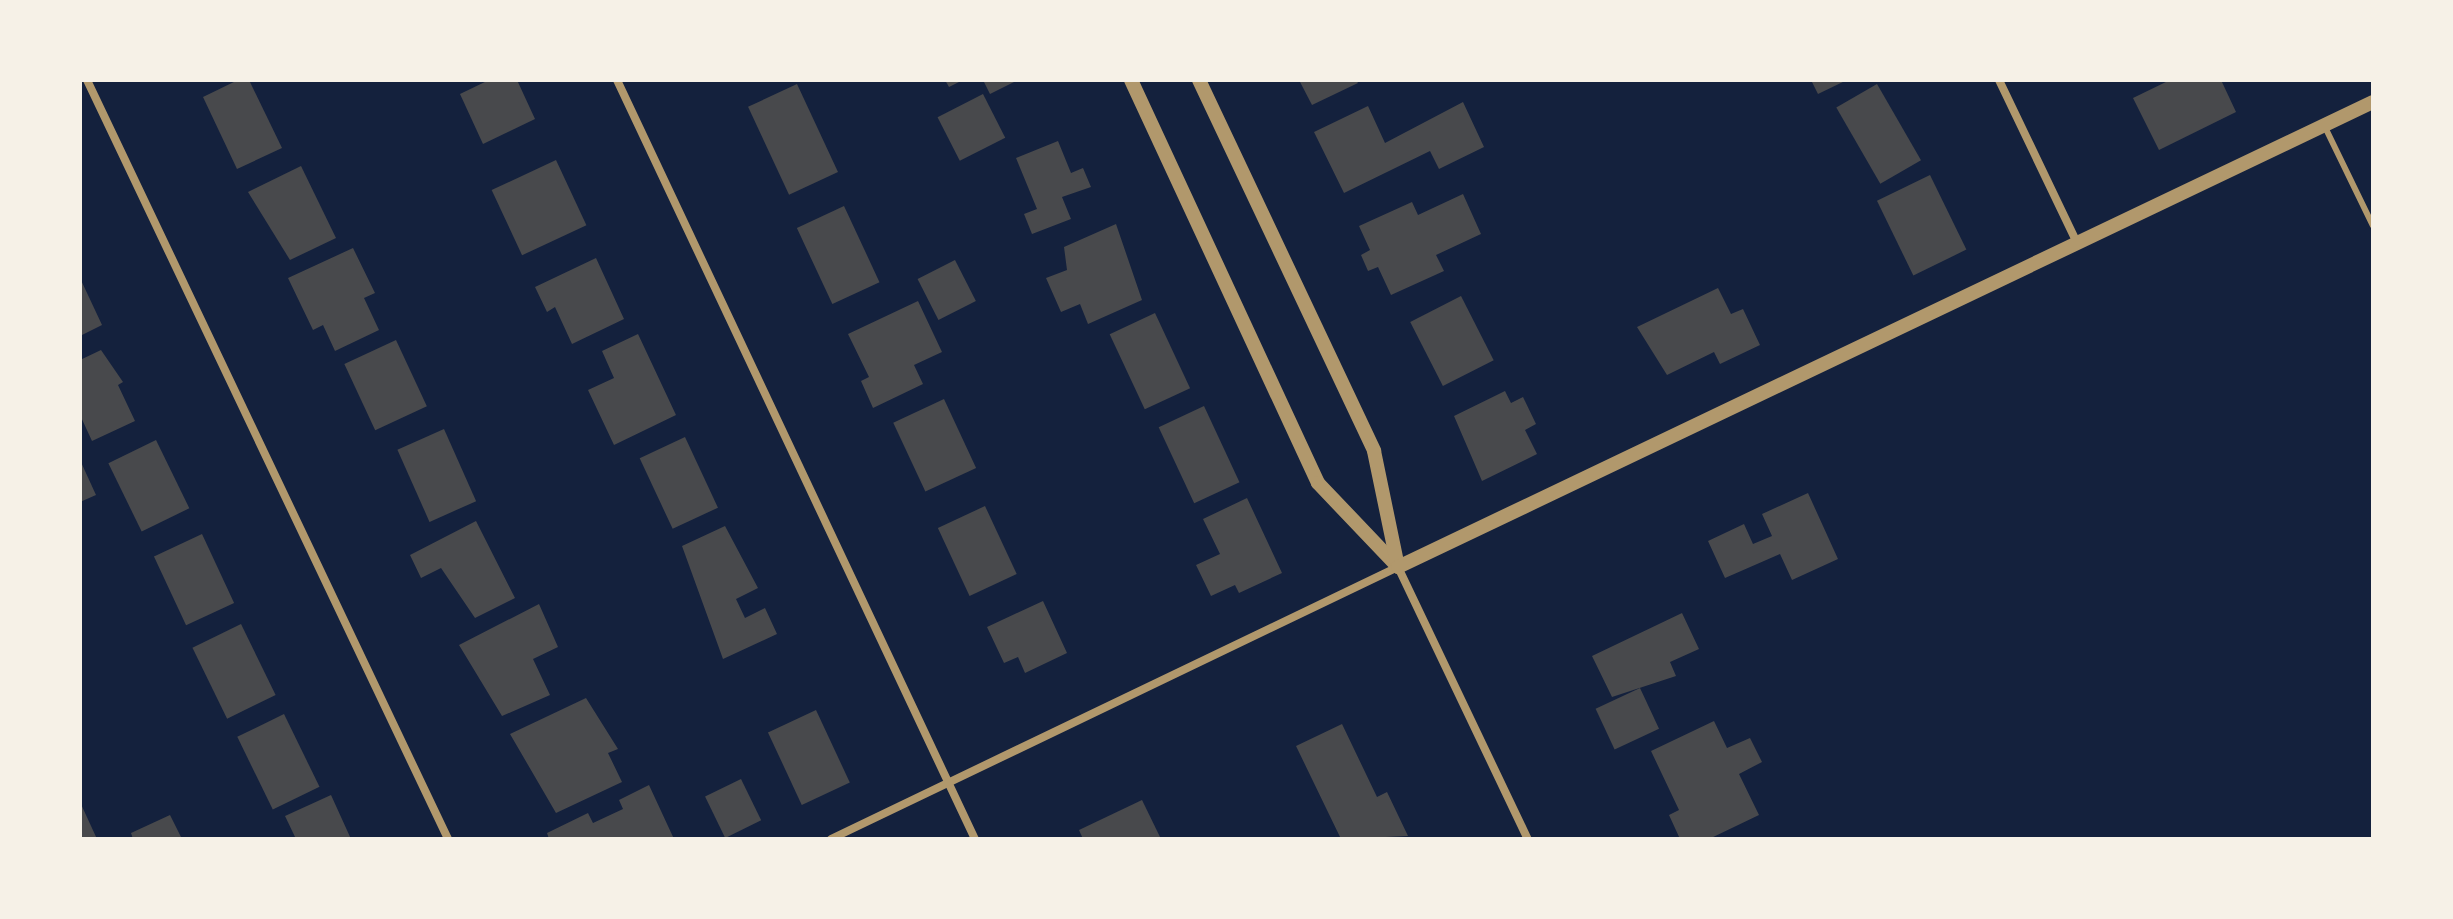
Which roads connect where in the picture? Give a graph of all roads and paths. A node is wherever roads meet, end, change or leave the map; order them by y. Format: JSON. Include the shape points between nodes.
{"nodes":[{"id":1,"x":87,"y":80,"type":"edge"},
{"id":2,"x":617,"y":80,"type":"edge"},
{"id":3,"x":1131,"y":80,"type":"edge"},
{"id":4,"x":1199,"y":80,"type":"edge"},
{"id":5,"x":1999,"y":80,"type":"edge"},
{"id":6,"x":2373,"y":102,"type":"edge"},
{"id":7,"x":2324,"y":125,"type":"junction"},
{"id":8,"x":2373,"y":226,"type":"edge"},
{"id":9,"x":2077,"y":243,"type":"junction"},
{"id":10,"x":1398,"y":567,"type":"junction"},
{"id":11,"x":949,"y":782,"type":"junction"},
{"id":12,"x":448,"y":839,"type":"edge"},
{"id":13,"x":831,"y":839,"type":"edge"},
{"id":14,"x":975,"y":839,"type":"edge"},
{"id":15,"x":1528,"y":839,"type":"edge"}],
"edges":[{"from":1,"to":12,"type":"street"},
{"from":2,"to":11,"type":"street"},
{"from":3,"to":10,"type":"street","via":[[1318,483]]},
{"from":4,"to":10,"type":"street","via":[[1374,451]]},
{"from":5,"to":9,"type":"street"},
{"from":6,"to":7,"type":"street"},
{"from":7,"to":8,"type":"lane"},
{"from":7,"to":9,"type":"street"},
{"from":9,"to":10,"type":"street"},
{"from":10,"to":11,"type":"street"},
{"from":10,"to":15,"type":"street"},
{"from":11,"to":13,"type":"street"},
{"from":11,"to":14,"type":"street"}]}
